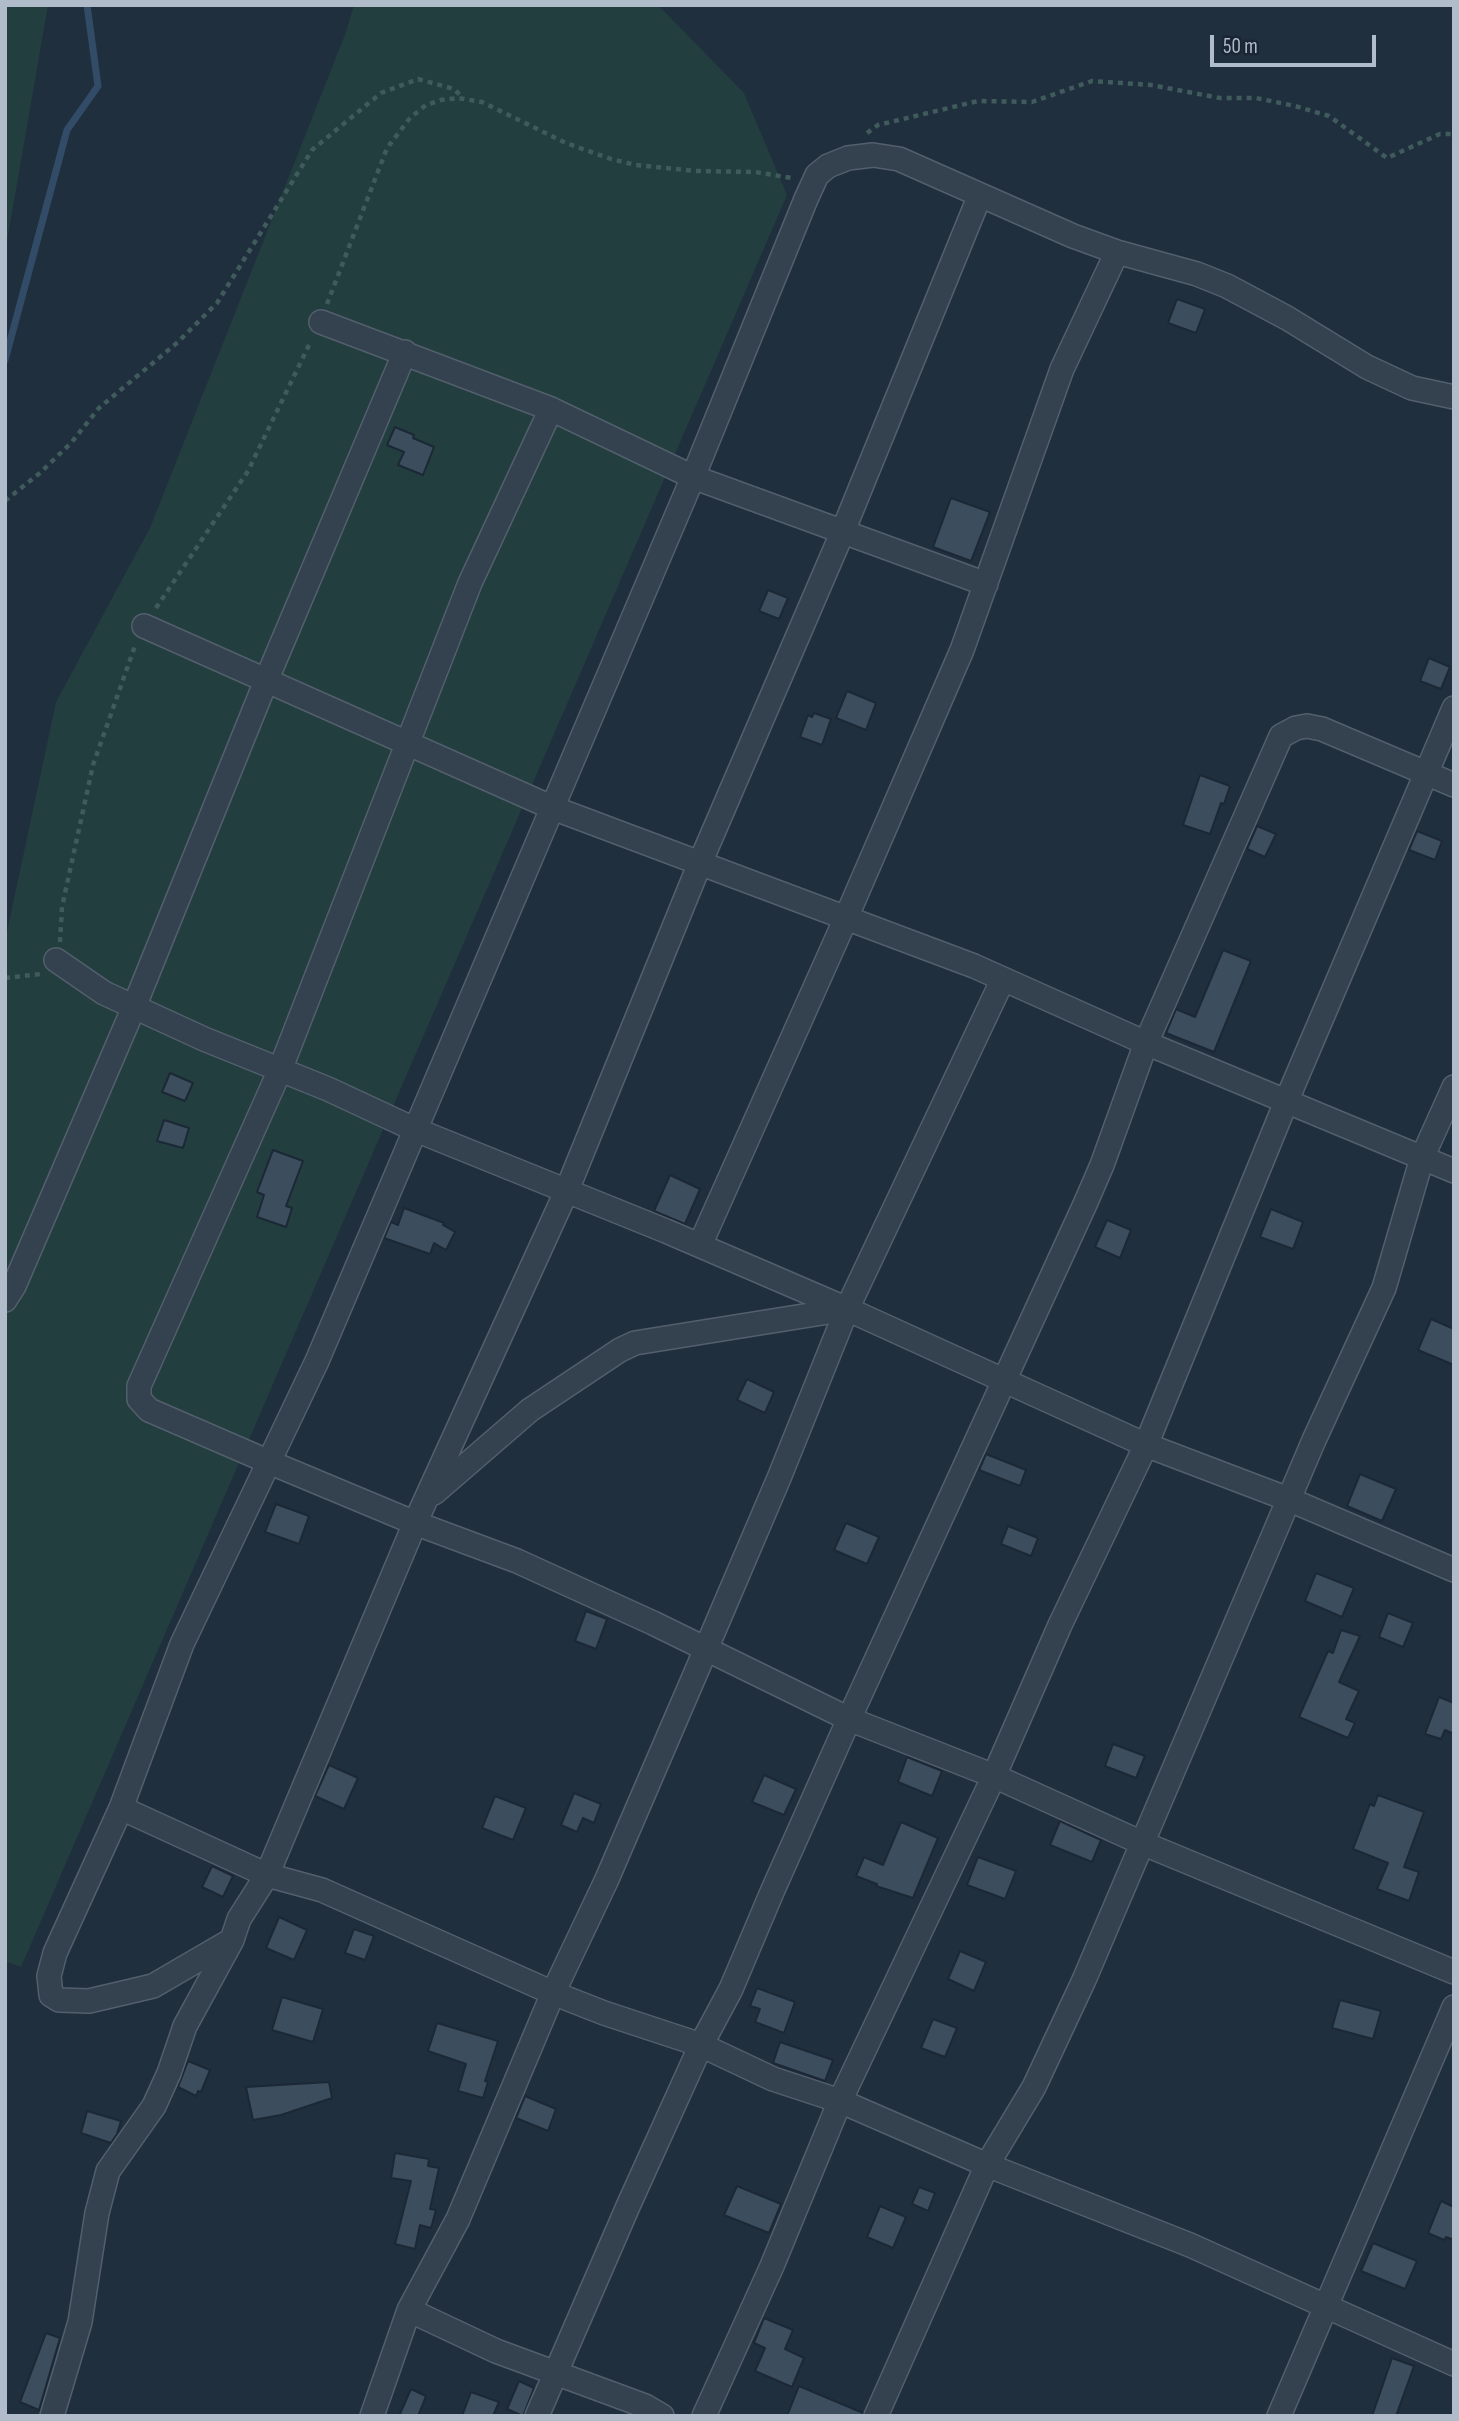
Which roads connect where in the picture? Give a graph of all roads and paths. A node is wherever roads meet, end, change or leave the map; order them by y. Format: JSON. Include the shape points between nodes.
{"nodes":[{"id":1,"x":463,"y":98,"type":"junction"},
{"id":2,"x":1454,"y":134,"type":"edge"},
{"id":3,"x":848,"y":158,"type":"junction"},
{"id":4,"x":813,"y":184,"type":"junction"},
{"id":5,"x":979,"y":195,"type":"junction"},
{"id":6,"x":1117,"y":251,"type":"junction"},
{"id":7,"x":321,"y":322,"type":"junction"},
{"id":8,"x":405,"y":352,"type":"junction"},
{"id":9,"x":1454,"y":397,"type":"edge"},
{"id":10,"x":551,"y":409,"type":"junction"},
{"id":11,"x":693,"y":477,"type":"junction"},
{"id":12,"x":5,"y":501,"type":"edge"},
{"id":13,"x":843,"y":531,"type":"junction"},
{"id":14,"x":986,"y":584,"type":"junction"},
{"id":15,"x":144,"y":626,"type":"junction"},
{"id":16,"x":266,"y":681,"type":"junction"},
{"id":17,"x":1454,"y":708,"type":"edge"},
{"id":18,"x":407,"y":744,"type":"junction"},
{"id":19,"x":1426,"y":774,"type":"junction"},
{"id":20,"x":1454,"y":785,"type":"edge"},
{"id":21,"x":553,"y":808,"type":"junction"},
{"id":22,"x":700,"y":863,"type":"junction"},
{"id":23,"x":846,"y":918,"type":"junction"},
{"id":24,"x":56,"y":960,"type":"junction"},
{"id":25,"x":5,"y":978,"type":"edge"},
{"id":26,"x":1003,"y":979,"type":"junction"},
{"id":27,"x":134,"y":1007,"type":"junction"},
{"id":28,"x":1146,"y":1042,"type":"junction"},
{"id":29,"x":280,"y":1070,"type":"junction"},
{"id":30,"x":1454,"y":1087,"type":"edge"},
{"id":31,"x":1286,"y":1102,"type":"junction"},
{"id":32,"x":416,"y":1130,"type":"junction"},
{"id":33,"x":1422,"y":1158,"type":"junction"},
{"id":34,"x":1454,"y":1171,"type":"edge"},
{"id":35,"x":567,"y":1190,"type":"junction"},
{"id":36,"x":700,"y":1245,"type":"junction"},
{"id":37,"x":5,"y":1300,"type":"edge"},
{"id":38,"x":848,"y":1309,"type":"junction"},
{"id":39,"x":1004,"y":1380,"type":"junction"},
{"id":40,"x":1146,"y":1445,"type":"junction"},
{"id":41,"x":269,"y":1462,"type":"junction"},
{"id":42,"x":1288,"y":1499,"type":"junction"},
{"id":43,"x":425,"y":1501,"type":"junction"},
{"id":44,"x":415,"y":1524,"type":"junction"},
{"id":45,"x":1454,"y":1570,"type":"edge"},
{"id":46,"x":706,"y":1649,"type":"junction"},
{"id":47,"x":849,"y":1719,"type":"junction"},
{"id":48,"x":994,"y":1776,"type":"junction"},
{"id":49,"x":121,"y":1808,"type":"junction"},
{"id":50,"x":1142,"y":1843,"type":"junction"},
{"id":51,"x":267,"y":1875,"type":"junction"},
{"id":52,"x":232,"y":1940,"type":"junction"},
{"id":53,"x":1454,"y":1972,"type":"edge"},
{"id":54,"x":553,"y":1993,"type":"junction"},
{"id":55,"x":1454,"y":2007,"type":"edge"},
{"id":56,"x":701,"y":2045,"type":"junction"},
{"id":57,"x":840,"y":2101,"type":"junction"},
{"id":58,"x":987,"y":2165,"type":"junction"},
{"id":59,"x":1327,"y":2307,"type":"junction"},
{"id":60,"x":409,"y":2310,"type":"junction"},
{"id":61,"x":1454,"y":2364,"type":"edge"},
{"id":62,"x":554,"y":2373,"type":"junction"},
{"id":63,"x":52,"y":2416,"type":"edge"},
{"id":64,"x":372,"y":2416,"type":"edge"},
{"id":65,"x":537,"y":2416,"type":"edge"},
{"id":66,"x":662,"y":2416,"type":"edge"},
{"id":67,"x":705,"y":2416,"type":"edge"},
{"id":68,"x":876,"y":2416,"type":"edge"},
{"id":69,"x":1279,"y":2416,"type":"edge"}],
"edges":[{"from":1,"to":4,"type":"path","via":[[494,106],[566,143],[611,159],[662,169],[782,175]]},
{"from":1,"to":7,"type":"path","via":[[426,105],[387,148]]},
{"from":1,"to":12,"type":"path","via":[[454,89],[418,79],[382,93],[312,149],[217,303],[99,408],[71,443]]},
{"from":2,"to":3,"type":"path","via":[[1440,134],[1387,158],[1329,116],[1295,106],[1092,81],[1032,102],[978,101],[878,125],[853,143]]},
{"from":3,"to":4,"type":"street","via":[[828,166]]},
{"from":3,"to":5,"type":"street","via":[[900,159]]},
{"from":4,"to":11,"type":"street"},
{"from":5,"to":6,"type":"street"},
{"from":5,"to":13,"type":"street"},
{"from":6,"to":9,"type":"street","via":[[1227,286],[1367,368],[1412,388]]},
{"from":6,"to":14,"type":"street","via":[[1062,369]]},
{"from":7,"to":8,"type":"street"},
{"from":7,"to":15,"type":"path","via":[[248,471]]},
{"from":8,"to":10,"type":"street"},
{"from":8,"to":16,"type":"street"},
{"from":10,"to":11,"type":"street"},
{"from":10,"to":18,"type":"street","via":[[470,583]]},
{"from":11,"to":13,"type":"street"},
{"from":11,"to":21,"type":"street"},
{"from":13,"to":14,"type":"street"},
{"from":13,"to":22,"type":"street"},
{"from":14,"to":23,"type":"street"},
{"from":15,"to":16,"type":"street"},
{"from":15,"to":24,"type":"path","via":[[93,765],[62,907]]},
{"from":16,"to":18,"type":"street"},
{"from":16,"to":27,"type":"street"},
{"from":17,"to":19,"type":"street"},
{"from":18,"to":21,"type":"street"},
{"from":18,"to":29,"type":"street"},
{"from":19,"to":20,"type":"street"},
{"from":19,"to":28,"type":"street","via":[[1322,729],[1296,727],[1281,736]]},
{"from":19,"to":31,"type":"street"},
{"from":21,"to":22,"type":"street"},
{"from":21,"to":32,"type":"street"},
{"from":22,"to":23,"type":"street"},
{"from":22,"to":35,"type":"street"},
{"from":23,"to":26,"type":"street"},
{"from":23,"to":36,"type":"street"},
{"from":24,"to":25,"type":"path","via":[[43,973]]},
{"from":24,"to":27,"type":"street"},
{"from":26,"to":28,"type":"street"},
{"from":26,"to":38,"type":"street"},
{"from":27,"to":29,"type":"street"},
{"from":27,"to":37,"type":"street"},
{"from":28,"to":31,"type":"street"},
{"from":28,"to":39,"type":"street","via":[[1102,1165]]},
{"from":29,"to":32,"type":"street"},
{"from":29,"to":41,"type":"street","via":[[139,1387],[139,1399],[149,1410]]},
{"from":30,"to":33,"type":"street"},
{"from":31,"to":33,"type":"street"},
{"from":31,"to":40,"type":"street"},
{"from":32,"to":35,"type":"street"},
{"from":32,"to":41,"type":"street"},
{"from":33,"to":34,"type":"street"},
{"from":33,"to":42,"type":"street","via":[[1384,1288]]},
{"from":35,"to":36,"type":"street"},
{"from":35,"to":43,"type":"street"},
{"from":36,"to":38,"type":"street"},
{"from":38,"to":39,"type":"street"},
{"from":38,"to":43,"type":"street","via":[[635,1343],[530,1410]]},
{"from":38,"to":46,"type":"street"},
{"from":39,"to":40,"type":"street"},
{"from":39,"to":47,"type":"street"},
{"from":40,"to":42,"type":"street"},
{"from":40,"to":48,"type":"street"},
{"from":41,"to":44,"type":"street"},
{"from":41,"to":49,"type":"street","via":[[182,1644]]},
{"from":42,"to":45,"type":"street"},
{"from":42,"to":50,"type":"street"},
{"from":43,"to":44,"type":"street"},
{"from":44,"to":46,"type":"street","via":[[517,1561]]},
{"from":44,"to":51,"type":"street"},
{"from":46,"to":47,"type":"street"},
{"from":46,"to":54,"type":"street"},
{"from":47,"to":48,"type":"street"},
{"from":47,"to":56,"type":"street","via":[[732,1989]]},
{"from":48,"to":50,"type":"street"},
{"from":48,"to":57,"type":"street"},
{"from":49,"to":51,"type":"street"},
{"from":49,"to":52,"type":"street","via":[[55,1953],[48,1976],[51,1995],[59,2000],[89,2001],[153,1986]]},
{"from":50,"to":53,"type":"street"},
{"from":50,"to":58,"type":"street","via":[[1062,2032]]},
{"from":51,"to":52,"type":"street","via":[[239,1919]]},
{"from":51,"to":54,"type":"street","via":[[322,1890]]},
{"from":52,"to":63,"type":"street","via":[[185,2025],[153,2106],[108,2171],[80,2322]]},
{"from":54,"to":56,"type":"street"},
{"from":54,"to":60,"type":"street","via":[[458,2219]]},
{"from":55,"to":59,"type":"street"},
{"from":56,"to":57,"type":"street","via":[[773,2079]]},
{"from":56,"to":62,"type":"street"},
{"from":57,"to":58,"type":"street"},
{"from":57,"to":67,"type":"street"},
{"from":58,"to":59,"type":"street","via":[[1191,2245]]},
{"from":58,"to":68,"type":"street"},
{"from":59,"to":61,"type":"street"},
{"from":59,"to":69,"type":"street"},
{"from":60,"to":62,"type":"street"},
{"from":60,"to":64,"type":"street"},
{"from":62,"to":65,"type":"street"},
{"from":62,"to":66,"type":"street"}]}
